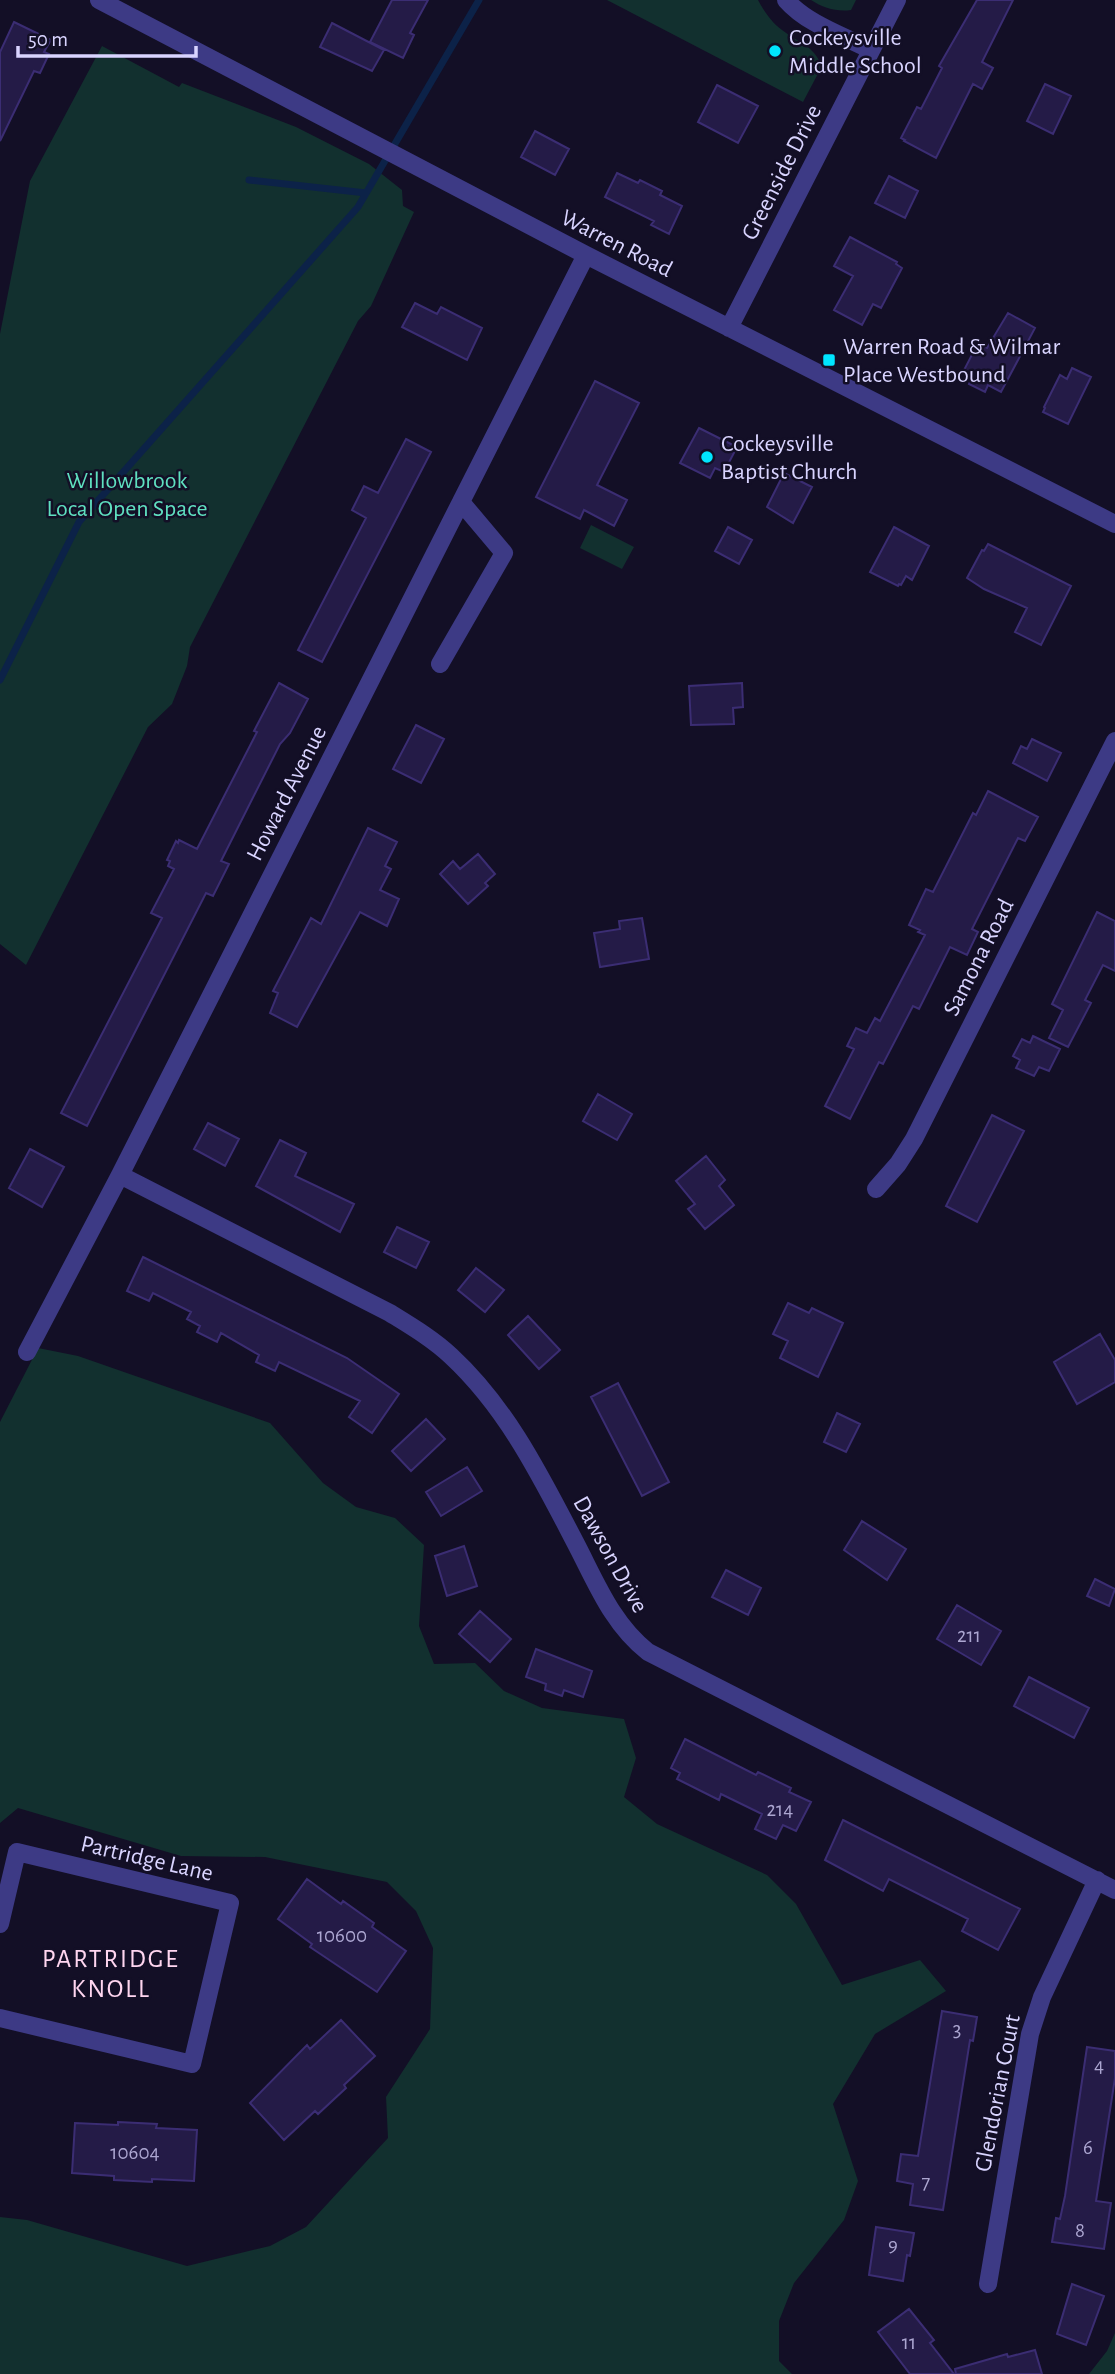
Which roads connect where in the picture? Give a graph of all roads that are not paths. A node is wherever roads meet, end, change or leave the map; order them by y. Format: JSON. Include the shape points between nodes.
{"nodes":[{"id":1,"x":99,"y":0,"type":"edge"},
{"id":2,"x":786,"y":0,"type":"edge"},
{"id":3,"x":897,"y":0,"type":"edge"},
{"id":4,"x":871,"y":50,"type":"junction"},
{"id":5,"x":586,"y":255,"type":"junction"},
{"id":6,"x":729,"y":328,"type":"junction"},
{"id":7,"x":461,"y":502,"type":"junction"},
{"id":8,"x":1115,"y":524,"type":"edge"},
{"id":9,"x":440,"y":664,"type":"dead end"},
{"id":10,"x":1115,"y":741,"type":"edge"},
{"id":11,"x":120,"y":1175,"type":"junction"},
{"id":12,"x":876,"y":1189,"type":"dead end"},
{"id":13,"x":27,"y":1352,"type":"dead end"},
{"id":14,"x":1097,"y":1880,"type":"junction"},
{"id":15,"x":1115,"y":1889,"type":"edge"},
{"id":16,"x":0,"y":1924,"type":"edge"},
{"id":17,"x":0,"y":2018,"type":"edge"},
{"id":18,"x":988,"y":2284,"type":"dead end"}],
"edges":[{"from":1,"to":5,"type":"street","name":"Warren Road"},
{"from":2,"to":4,"type":"street","via":[[812,20]]},
{"from":3,"to":4,"type":"street","name":"Greenside Drive"},
{"from":4,"to":6,"type":"street","name":"Greenside Drive"},
{"from":5,"to":6,"type":"street","name":"Warren Road"},
{"from":5,"to":7,"type":"street","name":"Howard Avenue"},
{"from":6,"to":8,"type":"street","name":"Warren Road"},
{"from":7,"to":9,"type":"street","via":[[504,553]]},
{"from":7,"to":11,"type":"street","name":"Howard Avenue"},
{"from":10,"to":12,"type":"street","name":"Samona Road","via":[[914,1139]]},
{"from":11,"to":13,"type":"street","name":"Howard Avenue"},
{"from":11,"to":14,"type":"street","name":"Dawson Drive","via":[[390,1313],[450,1355],[511,1426],[611,1612],[648,1652]]},
{"from":14,"to":15,"type":"street","name":"Dawson Drive"},
{"from":14,"to":18,"type":"street","name":"Glendorian Court","via":[[1042,1997],[1030,2034]]},
{"from":16,"to":17,"type":"street","name":"Partridge Lane","via":[[17,1852],[230,1903],[192,2064]]}]}
